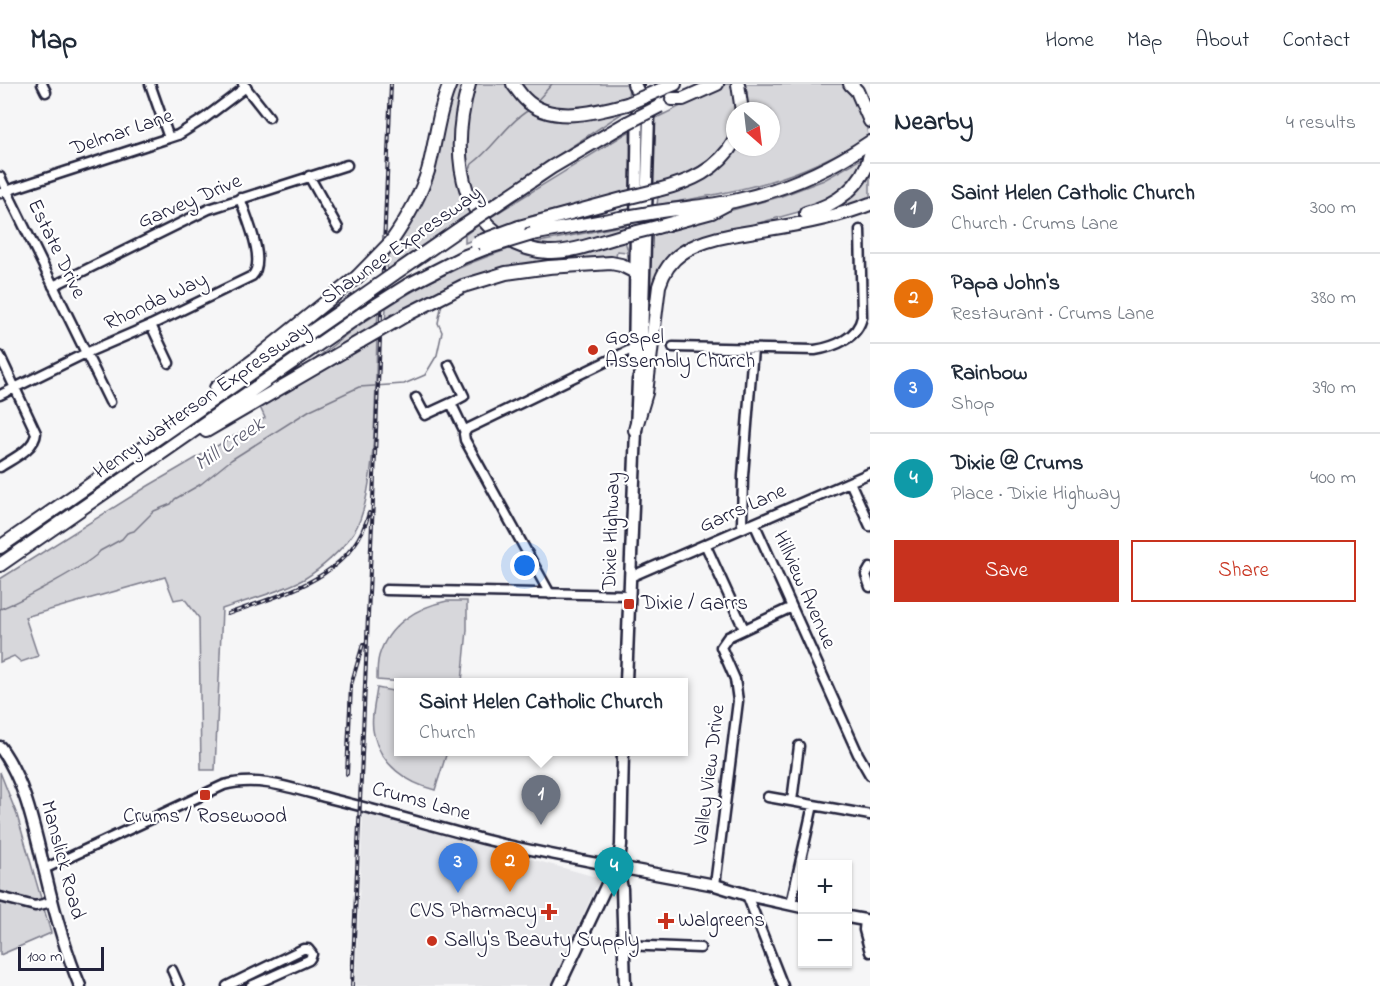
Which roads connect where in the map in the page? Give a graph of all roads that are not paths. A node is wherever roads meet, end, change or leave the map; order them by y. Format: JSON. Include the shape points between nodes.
{"nodes":[{"id":1,"x":150,"y":84,"type":"edge"},
{"id":2,"x":450,"y":84,"type":"edge"},
{"id":3,"x":469,"y":84,"type":"edge"},
{"id":4,"x":513,"y":84,"type":"edge"},
{"id":5,"x":675,"y":84,"type":"edge"},
{"id":6,"x":699,"y":84,"type":"edge"},
{"id":7,"x":717,"y":84,"type":"edge"},
{"id":8,"x":738,"y":84,"type":"edge"},
{"id":9,"x":850,"y":84,"type":"edge"},
{"id":10,"x":245,"y":86,"type":"edge"},
{"id":11,"x":637,"y":87,"type":"edge"},
{"id":12,"x":655,"y":87,"type":"edge"},
{"id":13,"x":672,"y":99,"type":"junction"},
{"id":14,"x":741,"y":102,"type":"edge"},
{"id":15,"x":269,"y":117,"type":"dead end"},
{"id":16,"x":870,"y":121,"type":"edge"},
{"id":17,"x":169,"y":138,"type":"junction"},
{"id":18,"x":870,"y":142,"type":"edge"},
{"id":19,"x":726,"y":154,"type":"edge"},
{"id":20,"x":870,"y":155,"type":"edge"},
{"id":21,"x":347,"y":165,"type":"dead end"},
{"id":22,"x":309,"y":176,"type":"junction"},
{"id":23,"x":0,"y":177,"type":"edge"},
{"id":24,"x":3,"y":192,"type":"edge"},
{"id":25,"x":240,"y":198,"type":"junction"},
{"id":26,"x":732,"y":201,"type":"junction"},
{"id":27,"x":870,"y":204,"type":"edge"},
{"id":28,"x":338,"y":228,"type":"dead end"},
{"id":29,"x":860,"y":230,"type":"dead end"},
{"id":30,"x":751,"y":231,"type":"junction"},
{"id":31,"x":481,"y":246,"type":"junction"},
{"id":32,"x":635,"y":272,"type":"junction"},
{"id":33,"x":429,"y":274,"type":"joint"},
{"id":34,"x":53,"y":285,"type":"junction"},
{"id":35,"x":151,"y":325,"type":"junction"},
{"id":36,"x":673,"y":347,"type":"dead end"},
{"id":37,"x":634,"y":348,"type":"junction"},
{"id":38,"x":753,"y":349,"type":"junction"},
{"id":39,"x":86,"y":353,"type":"junction"},
{"id":40,"x":0,"y":356,"type":"edge"},
{"id":41,"x":170,"y":363,"type":"dead end"},
{"id":42,"x":449,"y":365,"type":"dead end"},
{"id":43,"x":638,"y":380,"type":"junction"},
{"id":44,"x":15,"y":388,"type":"junction"},
{"id":45,"x":0,"y":395,"type":"edge"},
{"id":46,"x":416,"y":398,"type":"dead end"},
{"id":47,"x":110,"y":402,"type":"dead end"},
{"id":48,"x":451,"y":403,"type":"junction"},
{"id":49,"x":635,"y":430,"type":"junction"},
{"id":50,"x":464,"y":433,"type":"junction"},
{"id":51,"x":135,"y":452,"type":"junction"},
{"id":52,"x":162,"y":453,"type":"junction"},
{"id":53,"x":0,"y":467,"type":"edge"},
{"id":54,"x":870,"y":473,"type":"edge"},
{"id":55,"x":850,"y":482,"type":"junction"},
{"id":56,"x":755,"y":525,"type":"junction"},
{"id":57,"x":870,"y":526,"type":"edge"},
{"id":58,"x":706,"y":546,"type":"junction"},
{"id":59,"x":0,"y":547,"type":"edge"},
{"id":60,"x":0,"y":565,"type":"edge"},
{"id":61,"x":870,"y":568,"type":"edge"},
{"id":62,"x":630,"y":577,"type":"junction"},
{"id":63,"x":870,"y":586,"type":"edge"},
{"id":64,"x":386,"y":590,"type":"dead end"},
{"id":65,"x":550,"y":594,"type":"junction"},
{"id":66,"x":629,"y":596,"type":"junction"},
{"id":67,"x":792,"y":607,"type":"junction"},
{"id":68,"x":744,"y":629,"type":"junction"},
{"id":69,"x":626,"y":678,"type":"edge"},
{"id":70,"x":799,"y":746,"type":"dead end"},
{"id":71,"x":0,"y":747,"type":"edge"},
{"id":72,"x":623,"y":756,"type":"edge"},
{"id":73,"x":870,"y":775,"type":"edge"},
{"id":74,"x":768,"y":797,"type":"dead end"},
{"id":75,"x":792,"y":801,"type":"junction"},
{"id":76,"x":813,"y":805,"type":"junction"},
{"id":77,"x":870,"y":815,"type":"edge"},
{"id":78,"x":618,"y":867,"type":"junction"},
{"id":79,"x":44,"y":869,"type":"junction"},
{"id":80,"x":715,"y":885,"type":"junction"},
{"id":81,"x":747,"y":895,"type":"junction"},
{"id":82,"x":0,"y":897,"type":"edge"},
{"id":83,"x":52,"y":902,"type":"junction"},
{"id":84,"x":791,"y":904,"type":"junction"},
{"id":85,"x":798,"y":906,"type":"edge"},
{"id":86,"x":852,"y":918,"type":"edge"},
{"id":87,"x":867,"y":921,"type":"edge"},
{"id":88,"x":623,"y":945,"type":"junction"},
{"id":89,"x":700,"y":948,"type":"dead end"},
{"id":90,"x":870,"y":952,"type":"edge"},
{"id":91,"x":172,"y":970,"type":"dead end"},
{"id":92,"x":80,"y":986,"type":"edge"},
{"id":93,"x":179,"y":986,"type":"edge"},
{"id":94,"x":227,"y":986,"type":"edge"},
{"id":95,"x":251,"y":986,"type":"edge"},
{"id":96,"x":559,"y":986,"type":"edge"},
{"id":97,"x":625,"y":986,"type":"edge"},
{"id":98,"x":783,"y":986,"type":"edge"}],
"edges":[{"from":1,"to":17,"type":"street"},
{"from":2,"to":51,"type":"highway","bridge":true,"via":[[419,195],[391,242],[357,277],[254,360],[165,424]]},
{"from":3,"to":26,"type":"highway","bridge":true,"via":[[460,125],[461,166],[468,195],[483,222],[518,246],[539,251],[568,250],[712,212]]},
{"from":4,"to":12,"type":"highway","bridge":true,"via":[[526,100],[543,110],[565,115],[590,114],[627,104]]},
{"from":5,"to":12,"type":"highway"},
{"from":6,"to":13,"type":"highway","name":"Shawnee Expressway"},
{"from":7,"to":13,"type":"highway","via":[[683,99]]},
{"from":8,"to":14,"type":"highway"},
{"from":9,"to":16,"type":"highway"},
{"from":10,"to":15,"type":"street"},
{"from":10,"to":17,"type":"street","name":"Delmar Lane","via":[[187,130]]},
{"from":11,"to":32,"type":"main road","name":"Dixie Highway"},
{"from":12,"to":43,"type":"main road","name":"Dixie Highway"},
{"from":13,"to":51,"type":"highway","name":"Shawnee Expressway","bridge":true,"via":[[552,167]]},
{"from":17,"to":24,"type":"street","name":"Delmar Lane"},
{"from":18,"to":26,"type":"highway","name":"Shawnee Expressway","via":[[810,177]]},
{"from":19,"to":31,"type":"highway","bridge":true,"via":[[707,171],[689,180],[519,227]]},
{"from":20,"to":30,"type":"highway","via":[[861,177],[836,202]]},
{"from":21,"to":22,"type":"street","name":"Garvey Drive"},
{"from":22,"to":25,"type":"street","name":"Garvey Drive"},
{"from":22,"to":28,"type":"street"},
{"from":23,"to":24,"type":"street","name":"Estate Drive"},
{"from":24,"to":34,"type":"street","name":"Estate Drive"},
{"from":25,"to":34,"type":"street","name":"Garvey Drive","via":[[194,215]]},
{"from":25,"to":35,"type":"street","name":"Rhonda Way","via":[[259,261],[256,272]]},
{"from":26,"to":31,"type":"highway","name":"Shawnee Expressway","bridge":true,"via":[[620,218]]},
{"from":27,"to":30,"type":"highway","via":[[844,213]]},
{"from":29,"to":38,"type":"street","via":[[862,313],[857,330],[824,348]]},
{"from":30,"to":49,"type":"highway","via":[[689,249],[664,273],[656,305],[646,393]]},
{"from":31,"to":33,"type":"highway","name":"Shawnee Expressway"},
{"from":32,"to":37,"type":"main road","name":"Dixie Highway"},
{"from":32,"to":52,"type":"highway","bridge":true,"via":[[611,263],[549,267],[506,273],[462,286]]},
{"from":33,"to":52,"type":"highway","name":"Henry Watterson Expressway","bridge":true,"via":[[362,315]]},
{"from":34,"to":39,"type":"street","name":"Estate Drive"},
{"from":35,"to":39,"type":"street","name":"Rhonda Way"},
{"from":35,"to":41,"type":"street"},
{"from":36,"to":38,"type":"street"},
{"from":37,"to":43,"type":"main road","name":"Dixie Highway","via":[[634,374]]},
{"from":37,"to":50,"type":"street"},
{"from":38,"to":56,"type":"street","name":"Hillview Avenue","via":[[742,524]]},
{"from":39,"to":44,"type":"street","name":"Rhonda Way"},
{"from":39,"to":47,"type":"street","name":"Estate Drive"},
{"from":40,"to":44,"type":"street"},
{"from":42,"to":48,"type":"street","via":[[465,396]]},
{"from":43,"to":49,"type":"main road","name":"Dixie Highway"},
{"from":44,"to":45,"type":"street","name":"Rhonda Way"},
{"from":44,"to":53,"type":"street","via":[[34,426],[35,440]]},
{"from":46,"to":48,"type":"street","via":[[425,415]]},
{"from":48,"to":50,"type":"street"},
{"from":49,"to":62,"type":"main road","name":"Dixie Highway"},
{"from":50,"to":65,"type":"street"},
{"from":51,"to":59,"type":"highway","name":"Henry Watterson Expressway"},
{"from":52,"to":60,"type":"highway","name":"Henry Watterson Expressway"},
{"from":54,"to":55,"type":"street","name":"Garrs Lane"},
{"from":55,"to":56,"type":"street","name":"Garrs Lane"},
{"from":55,"to":57,"type":"street"},
{"from":56,"to":58,"type":"street","name":"Garrs Lane"},
{"from":56,"to":67,"type":"street","name":"Hillview Avenue"},
{"from":58,"to":62,"type":"street","name":"Garrs Lane"},
{"from":58,"to":68,"type":"street"},
{"from":61,"to":63,"type":"street","via":[[866,575]]},
{"from":62,"to":66,"type":"main road","name":"Dixie Highway"},
{"from":64,"to":65,"type":"street"},
{"from":65,"to":66,"type":"street"},
{"from":66,"to":69,"type":"main road","name":"Dixie Highway"},
{"from":67,"to":68,"type":"street","name":"Valley View Drive"},
{"from":67,"to":73,"type":"street","name":"Hillview Avenue"},
{"from":68,"to":80,"type":"street","name":"Valley View Drive","via":[[728,637],[721,647],[735,679],[738,701]]},
{"from":70,"to":75,"type":"street"},
{"from":71,"to":79,"type":"main road","name":"Manslick Road","via":[[31,815]]},
{"from":72,"to":78,"type":"main road"},
{"from":74,"to":75,"type":"street"},
{"from":75,"to":76,"type":"street"},
{"from":76,"to":77,"type":"street"},
{"from":76,"to":84,"type":"street"},
{"from":78,"to":79,"type":"street","name":"Crums Lane","via":[[537,852],[277,785],[247,781],[224,785]]},
{"from":78,"to":80,"type":"main road","name":"Crums Lane"},
{"from":78,"to":88,"type":"main road"},
{"from":78,"to":96,"type":"main road"},
{"from":79,"to":83,"type":"main road","name":"Manslick Road"},
{"from":80,"to":81,"type":"main road","name":"Crums Lane"},
{"from":81,"to":84,"type":"main road","name":"Crums Lane"},
{"from":81,"to":98,"type":"street"},
{"from":82,"to":83,"type":"street","via":[[35,906]]},
{"from":83,"to":92,"type":"main road","name":"Manslick Road"},
{"from":84,"to":85,"type":"main road","name":"Crums Lane"},
{"from":86,"to":87,"type":"main road"},
{"from":87,"to":90,"type":"street","via":[[864,930]]},
{"from":88,"to":89,"type":"street"},
{"from":88,"to":97,"type":"main road"},
{"from":91,"to":93,"type":"street"},
{"from":94,"to":95,"type":"street","via":[[303,949],[311,952],[309,960]]}]}
